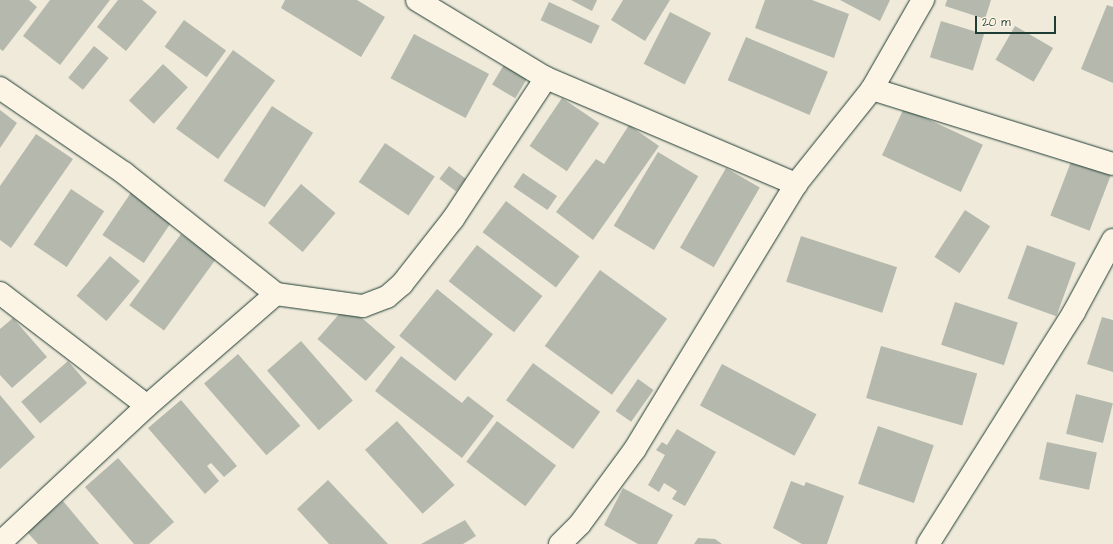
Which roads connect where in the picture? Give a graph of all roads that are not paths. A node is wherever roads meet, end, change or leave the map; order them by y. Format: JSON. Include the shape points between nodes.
{"nodes":[{"id":1,"x":417,"y":0,"type":"edge"},
{"id":2,"x":923,"y":0,"type":"edge"},
{"id":3,"x":546,"y":78,"type":"junction"},
{"id":4,"x":0,"y":88,"type":"edge"},
{"id":5,"x":872,"y":89,"type":"junction"},
{"id":6,"x":1113,"y":164,"type":"edge"},
{"id":7,"x":796,"y":184,"type":"junction"},
{"id":8,"x":1113,"y":240,"type":"edge"},
{"id":9,"x":0,"y":293,"type":"edge"},
{"id":10,"x":276,"y":294,"type":"junction"},
{"id":11,"x":147,"y":406,"type":"junction"},
{"id":12,"x":0,"y":543,"type":"edge"},
{"id":13,"x":560,"y":544,"type":"edge"},
{"id":14,"x":928,"y":544,"type":"edge"}],
"edges":[{"from":1,"to":3,"type":"street"},
{"from":2,"to":5,"type":"street"},
{"from":3,"to":7,"type":"street"},
{"from":3,"to":10,"type":"street","via":[[425,258],[387,297],[363,306]]},
{"from":4,"to":10,"type":"street","via":[[124,173]]},
{"from":5,"to":6,"type":"street"},
{"from":5,"to":7,"type":"street"},
{"from":7,"to":13,"type":"street","via":[[635,449],[580,524]]},
{"from":8,"to":14,"type":"street","via":[[1074,312]]},
{"from":9,"to":11,"type":"street"},
{"from":10,"to":11,"type":"street"},
{"from":11,"to":12,"type":"street"}]}
